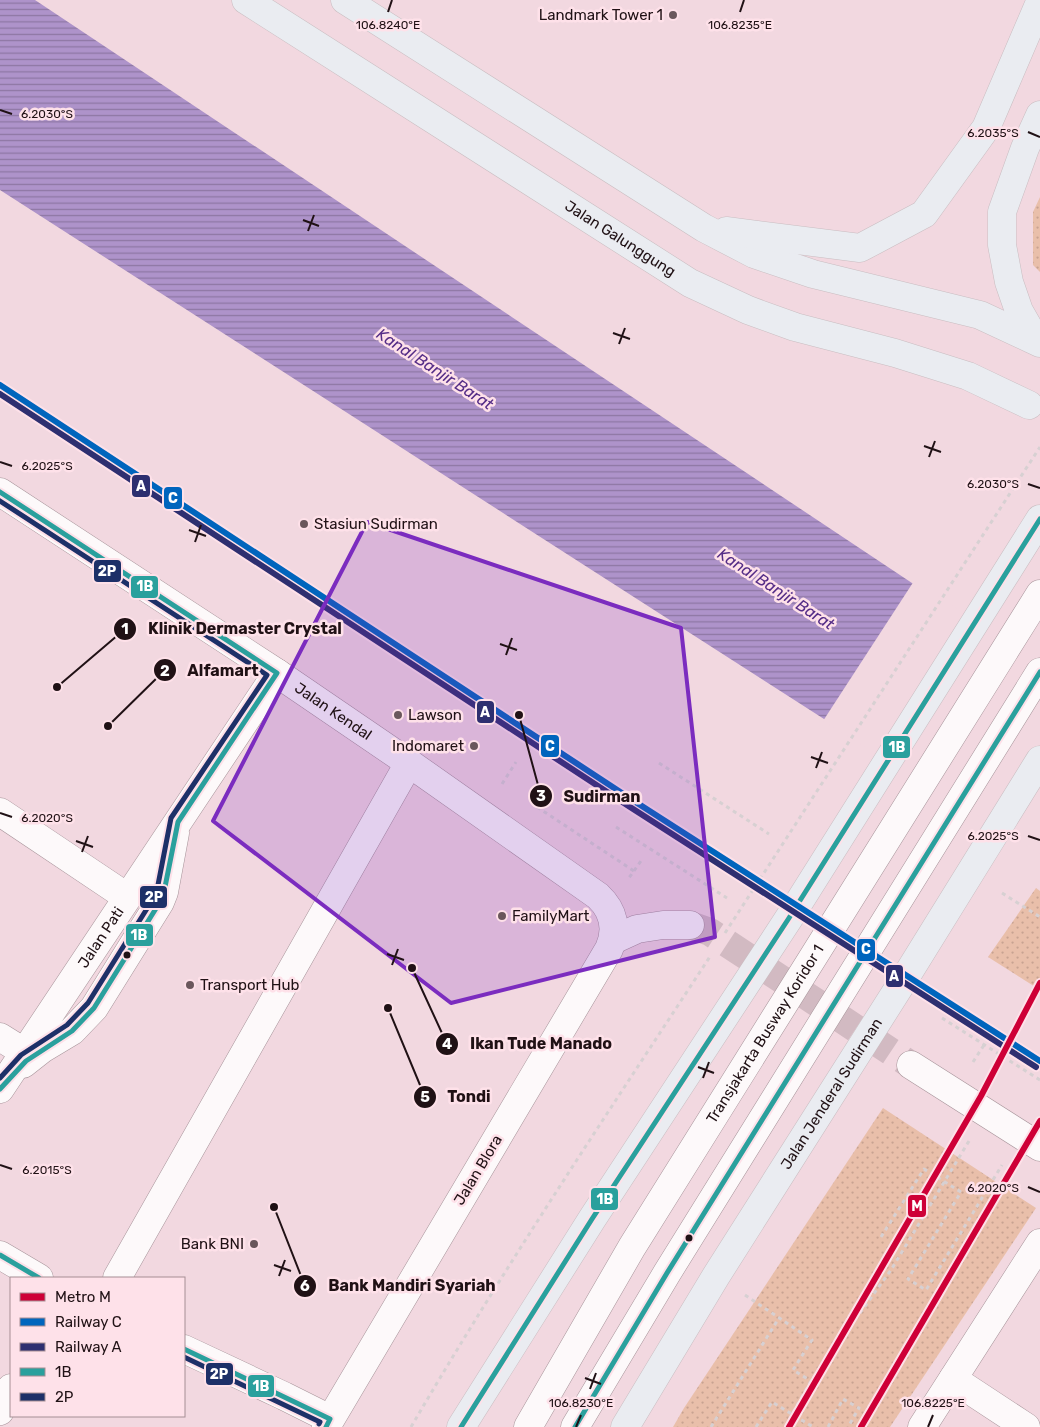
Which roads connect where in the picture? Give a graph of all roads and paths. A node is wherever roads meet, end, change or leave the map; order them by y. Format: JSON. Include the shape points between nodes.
{"nodes":[{"id":1,"x":246,"y":0,"type":"edge"},
{"id":2,"x":345,"y":0,"type":"edge"},
{"id":3,"x":1040,"y":2,"type":"edge"},
{"id":4,"x":1040,"y":115,"type":"edge"},
{"id":5,"x":704,"y":228,"type":"junction"},
{"id":6,"x":1037,"y":341,"type":"edge"},
{"id":7,"x":1028,"y":405,"type":"dead end"},
{"id":8,"x":1040,"y":447,"type":"edge"},
{"id":9,"x":0,"y":492,"type":"edge"},
{"id":10,"x":1040,"y":519,"type":"edge"},
{"id":11,"x":1040,"y":594,"type":"edge"},
{"id":12,"x":1040,"y":672,"type":"edge"},
{"id":13,"x":277,"y":673,"type":"junction"},
{"id":14,"x":1040,"y":760,"type":"edge"},
{"id":15,"x":409,"y":763,"type":"junction"},
{"id":16,"x":659,"y":763,"type":"dead end"},
{"id":17,"x":0,"y":812,"type":"edge"},
{"id":18,"x":178,"y":822,"type":"junction"},
{"id":19,"x":616,"y":827,"type":"dead end"},
{"id":20,"x":769,"y":834,"type":"dead end"},
{"id":21,"x":643,"y":858,"type":"dead end"},
{"id":22,"x":634,"y":871,"type":"dead end"},
{"id":23,"x":1002,"y":893,"type":"dead end"},
{"id":24,"x":127,"y":897,"type":"junction"},
{"id":25,"x":727,"y":898,"type":"dead end"},
{"id":26,"x":1040,"y":917,"type":"edge"},
{"id":27,"x":690,"y":925,"type":"tunnel mouth"},
{"id":28,"x":721,"y":938,"type":"dead end"},
{"id":29,"x":613,"y":940,"type":"junction"},
{"id":30,"x":711,"y":955,"type":"dead end"},
{"id":31,"x":942,"y":1018,"type":"dead end"},
{"id":32,"x":0,"y":1037,"type":"edge"},
{"id":33,"x":24,"y":1052,"type":"junction"},
{"id":34,"x":911,"y":1065,"type":"tunnel mouth"},
{"id":35,"x":1040,"y":1080,"type":"edge"},
{"id":36,"x":0,"y":1089,"type":"edge"},
{"id":37,"x":969,"y":1141,"type":"dead end"},
{"id":38,"x":1030,"y":1141,"type":"edge"},
{"id":39,"x":944,"y":1182,"type":"junction"},
{"id":40,"x":881,"y":1237,"type":"dead end"},
{"id":41,"x":1040,"y":1243,"type":"edge"},
{"id":42,"x":0,"y":1255,"type":"edge"},
{"id":43,"x":716,"y":1276,"type":"junction"},
{"id":44,"x":38,"y":1277,"type":"edge"},
{"id":45,"x":118,"y":1277,"type":"edge"},
{"id":46,"x":779,"y":1318,"type":"junction"},
{"id":47,"x":185,"y":1349,"type":"edge"},
{"id":48,"x":953,"y":1380,"type":"junction"},
{"id":49,"x":811,"y":1381,"type":"junction"},
{"id":50,"x":10,"y":1390,"type":"edge"},
{"id":51,"x":0,"y":1411,"type":"edge"},
{"id":52,"x":792,"y":1414,"type":"junction"},
{"id":53,"x":328,"y":1423,"type":"edge"},
{"id":54,"x":411,"y":1427,"type":"edge"},
{"id":55,"x":461,"y":1427,"type":"edge"},
{"id":56,"x":528,"y":1427,"type":"edge"},
{"id":57,"x":575,"y":1427,"type":"edge"},
{"id":58,"x":624,"y":1427,"type":"edge"},
{"id":59,"x":711,"y":1427,"type":"edge"},
{"id":60,"x":756,"y":1427,"type":"edge"},
{"id":61,"x":786,"y":1427,"type":"edge"},
{"id":62,"x":813,"y":1427,"type":"edge"},
{"id":63,"x":828,"y":1427,"type":"edge"},
{"id":64,"x":848,"y":1427,"type":"edge"},
{"id":65,"x":922,"y":1427,"type":"edge"},
{"id":66,"x":1026,"y":1427,"type":"edge"}],
"edges":[{"from":1,"to":7,"type":"main road","name":"Jalan Galunggung","via":[[690,283],[795,327],[968,376]]},
{"from":2,"to":5,"type":"main road"},
{"from":3,"to":5,"type":"main road","via":[[986,128],[924,214],[860,248]]},
{"from":4,"to":6,"type":"main road","via":[[1002,212],[1002,245],[1009,282],[1019,311]]},
{"from":5,"to":6,"type":"main road","via":[[754,254],[805,271],[980,315]]},
{"from":8,"to":28,"type":"path"},
{"from":9,"to":13,"type":"street","name":"Jalan Kendal"},
{"from":10,"to":55,"type":"main road","via":[[789,918],[592,1219]]},
{"from":11,"to":56,"type":"street","name":"Transjakarta Busway Koridor 1","via":[[632,1247]]},
{"from":12,"to":57,"type":"street"},
{"from":13,"to":15,"type":"street","name":"Jalan Kendal"},
{"from":13,"to":18,"type":"street","name":"Jalan Pati"},
{"from":14,"to":43,"type":"main road","name":"Jalan Jenderal Sudirman"},
{"from":15,"to":29,"type":"street","name":"Jalan Kendal","via":[[598,896],[609,909],[614,924]]},
{"from":15,"to":45,"type":"street"},
{"from":16,"to":20,"type":"path"},
{"from":17,"to":24,"type":"street"},
{"from":18,"to":24,"type":"street","name":"Jalan Pati"},
{"from":18,"to":36,"type":"street","via":[[160,902],[94,1008],[72,1031],[26,1061]]},
{"from":19,"to":25,"type":"path"},
{"from":21,"to":22,"type":"path"},
{"from":23,"to":26,"type":"path"},
{"from":24,"to":33,"type":"street","name":"Jalan Pati"},
{"from":27,"to":29,"type":"street","via":[[637,929]]},
{"from":29,"to":53,"type":"street","name":"Jalan Blora"},
{"from":30,"to":54,"type":"path","via":[[550,1202]]},
{"from":31,"to":35,"type":"path"},
{"from":32,"to":33,"type":"street"},
{"from":33,"to":36,"type":"street","name":"Jalan Pati"},
{"from":34,"to":38,"type":"street"},
{"from":37,"to":39,"type":"path"},
{"from":38,"to":39,"type":"path","via":[[926,1290],[908,1279],[961,1192]]},
{"from":39,"to":40,"type":"path","via":[[924,1169]]},
{"from":39,"to":49,"type":"path","via":[[891,1270]]},
{"from":41,"to":48,"type":"street"},
{"from":42,"to":44,"type":"street"},
{"from":43,"to":46,"type":"path"},
{"from":43,"to":58,"type":"main road","name":"Jalan Jenderal Sudirman"},
{"from":46,"to":49,"type":"path","via":[[812,1340],[793,1370]]},
{"from":46,"to":59,"type":"path"},
{"from":47,"to":53,"type":"street","via":[[269,1388]]},
{"from":48,"to":65,"type":"street"},
{"from":48,"to":66,"type":"street"},
{"from":49,"to":52,"type":"path"},
{"from":50,"to":51,"type":"street"},
{"from":52,"to":60,"type":"path","via":[[772,1402]]},
{"from":52,"to":61,"type":"path"},
{"from":52,"to":62,"type":"path"},
{"from":63,"to":64,"type":"path","via":[[843,1400],[859,1408]]}]}
